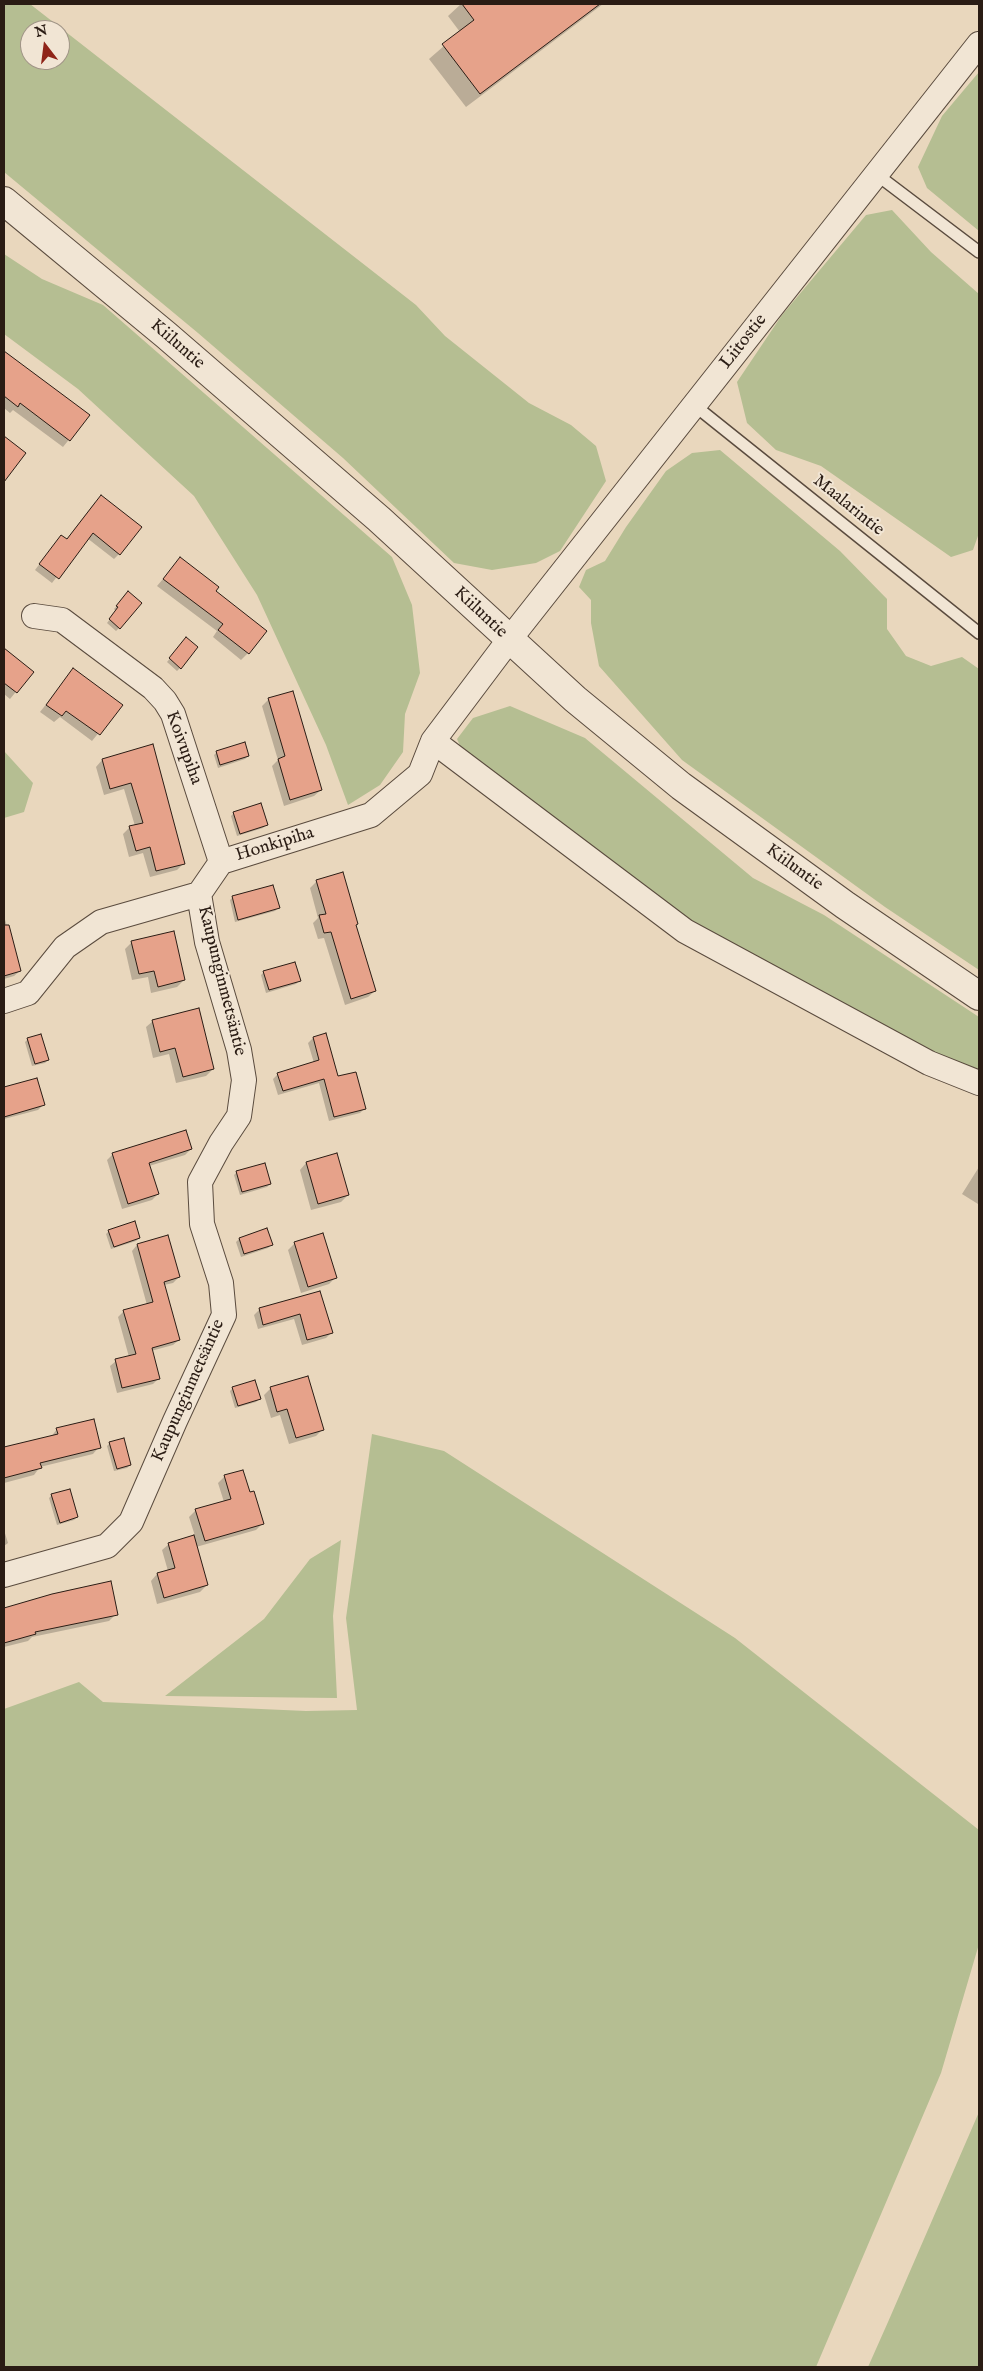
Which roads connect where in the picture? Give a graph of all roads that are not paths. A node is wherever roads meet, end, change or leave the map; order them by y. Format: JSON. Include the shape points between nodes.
{"nodes":[{"id":1,"x":979,"y":44,"type":"edge"},
{"id":2,"x":876,"y":174,"type":"junction"},
{"id":3,"x":4,"y":201,"type":"edge"},
{"id":4,"x":979,"y":252,"type":"edge"},
{"id":5,"x":694,"y":406,"type":"junction"},
{"id":6,"x":34,"y":616,"type":"dead end"},
{"id":7,"x":979,"y":633,"type":"edge"},
{"id":8,"x":509,"y":640,"type":"junction"},
{"id":9,"x":433,"y":741,"type":"junction"},
{"id":10,"x":221,"y":862,"type":"junction"},
{"id":11,"x":199,"y":894,"type":"junction"},
{"id":12,"x":979,"y":996,"type":"edge"},
{"id":13,"x":4,"y":1001,"type":"edge"},
{"id":14,"x":979,"y":1083,"type":"edge"},
{"id":15,"x":4,"y":1574,"type":"edge"}],
"edges":[{"from":1,"to":2,"type":"street","name":"Liitostie"},
{"from":2,"to":4,"type":"lane"},
{"from":2,"to":5,"type":"street","name":"Liitostie"},
{"from":3,"to":8,"type":"street","name":"Kiiluntie","via":[[364,506]]},
{"from":5,"to":7,"type":"lane","name":"Maalarintie"},
{"from":5,"to":8,"type":"street","name":"Liitostie"},
{"from":6,"to":10,"type":"street","name":"Koivupiha","via":[[62,620],[153,688],[165,701],[173,714]]},
{"from":8,"to":9,"type":"street","name":"Honkipiha"},
{"from":8,"to":12,"type":"street","name":"Kiiluntie","via":[[681,786],[845,905]]},
{"from":9,"to":10,"type":"street","name":"Honkipiha","via":[[420,774],[371,815]]},
{"from":9,"to":14,"type":"street","via":[[685,931],[929,1063]]},
{"from":10,"to":11,"type":"street","name":"Honkipiha"},
{"from":11,"to":13,"type":"street","via":[[101,922],[65,947],[28,993]]},
{"from":11,"to":15,"type":"street","name":"Kaupunginmetsäntie","via":[[207,942],[239,1050],[244,1080],[239,1116],[200,1182],[202,1224],[221,1283],[224,1315],[131,1522],[107,1546]]}]}
